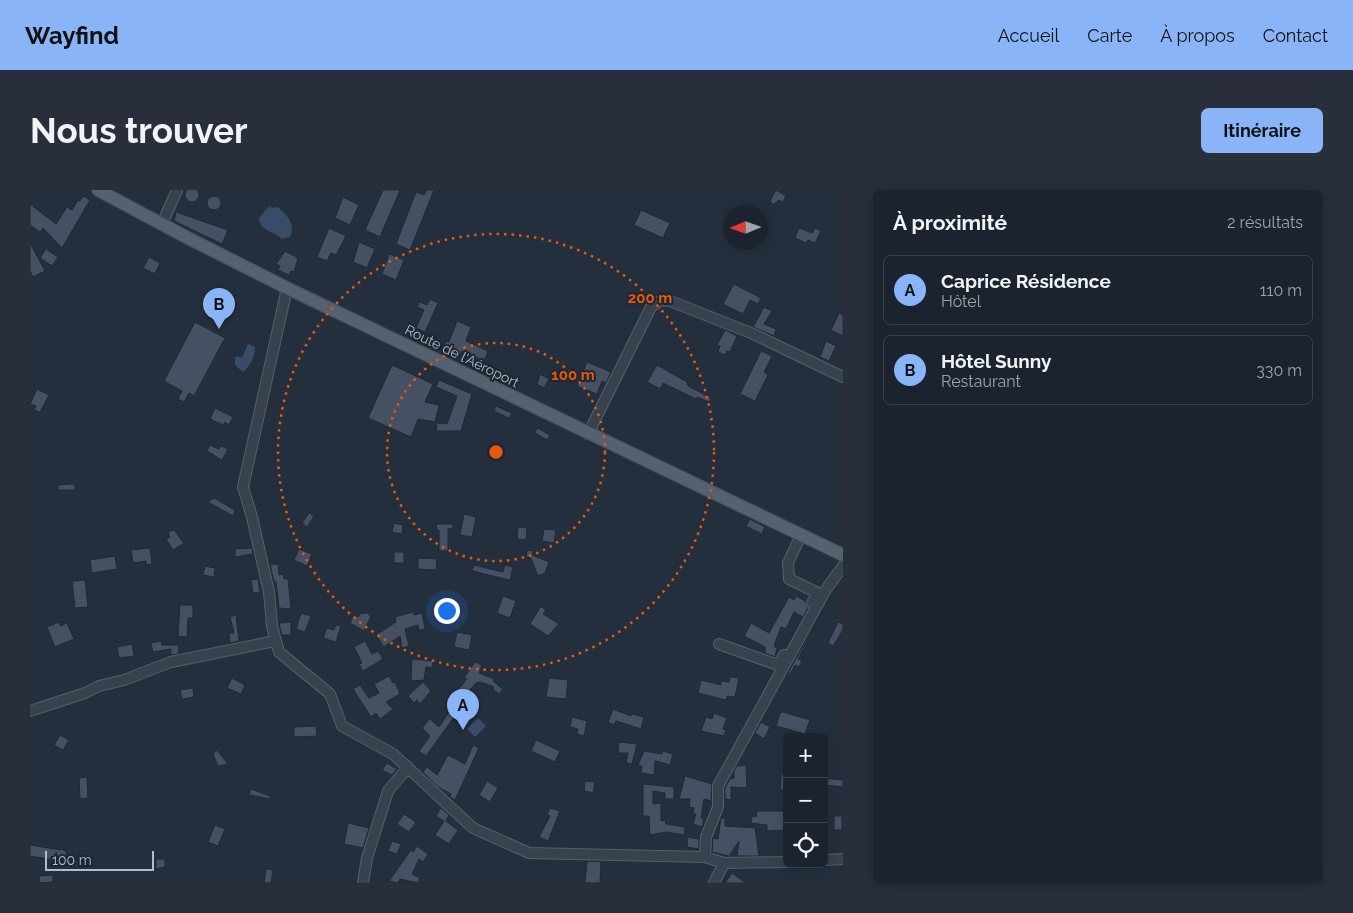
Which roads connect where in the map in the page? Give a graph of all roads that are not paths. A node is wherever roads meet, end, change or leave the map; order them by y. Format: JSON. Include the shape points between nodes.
{"nodes":[{"id":1,"x":98,"y":190,"type":"edge"},
{"id":2,"x":176,"y":190,"type":"edge"},
{"id":3,"x":162,"y":224,"type":"junction"},
{"id":4,"x":287,"y":288,"type":"junction"},
{"id":5,"x":843,"y":377,"type":"edge"},
{"id":6,"x":588,"y":434,"type":"junction"},
{"id":7,"x":799,"y":539,"type":"junction"},
{"id":8,"x":843,"y":555,"type":"edge"},
{"id":9,"x":841,"y":570,"type":"edge"},
{"id":10,"x":275,"y":642,"type":"junction"},
{"id":11,"x":719,"y":644,"type":"dead end"},
{"id":12,"x":778,"y":665,"type":"junction"},
{"id":13,"x":757,"y":703,"type":"dead end"},
{"id":14,"x":30,"y":711,"type":"edge"},
{"id":15,"x":408,"y":767,"type":"junction"},
{"id":16,"x":705,"y":857,"type":"junction"},
{"id":17,"x":843,"y":859,"type":"edge"},
{"id":18,"x":828,"y":860,"type":"edge"},
{"id":19,"x":783,"y":862,"type":"edge"},
{"id":20,"x":724,"y":863,"type":"junction"},
{"id":21,"x":363,"y":883,"type":"edge"},
{"id":22,"x":714,"y":883,"type":"edge"}],
"edges":[{"from":1,"to":3,"type":"main road","name":"Route de l'Aéroport"},
{"from":2,"to":3,"type":"street"},
{"from":3,"to":4,"type":"main road","name":"Route de l'Aéroport"},
{"from":4,"to":6,"type":"main road","name":"Route de l'Aéroport"},
{"from":4,"to":10,"type":"street","via":[[243,488],[268,592]]},
{"from":5,"to":6,"type":"street","via":[[751,333],[660,300],[651,307]]},
{"from":6,"to":7,"type":"main road","name":"Route de l'Aéroport","via":[[691,480]]},
{"from":7,"to":8,"type":"main road","name":"Route de l'Aéroport"},
{"from":7,"to":12,"type":"street","via":[[790,559],[789,578],[818,593]]},
{"from":9,"to":16,"type":"street","via":[[825,591],[718,786],[718,808],[706,837]]},
{"from":10,"to":14,"type":"street","via":[[171,662]]},
{"from":10,"to":15,"type":"street","via":[[279,652],[330,694],[342,726],[393,754]]},
{"from":11,"to":12,"type":"street"},
{"from":12,"to":13,"type":"street"},
{"from":15,"to":16,"type":"street","via":[[473,828],[529,853]]},
{"from":15,"to":21,"type":"street","via":[[388,791],[367,858]]},
{"from":16,"to":20,"type":"street"},
{"from":17,"to":18,"type":"street"},
{"from":19,"to":20,"type":"street"},
{"from":20,"to":22,"type":"street"}]}
